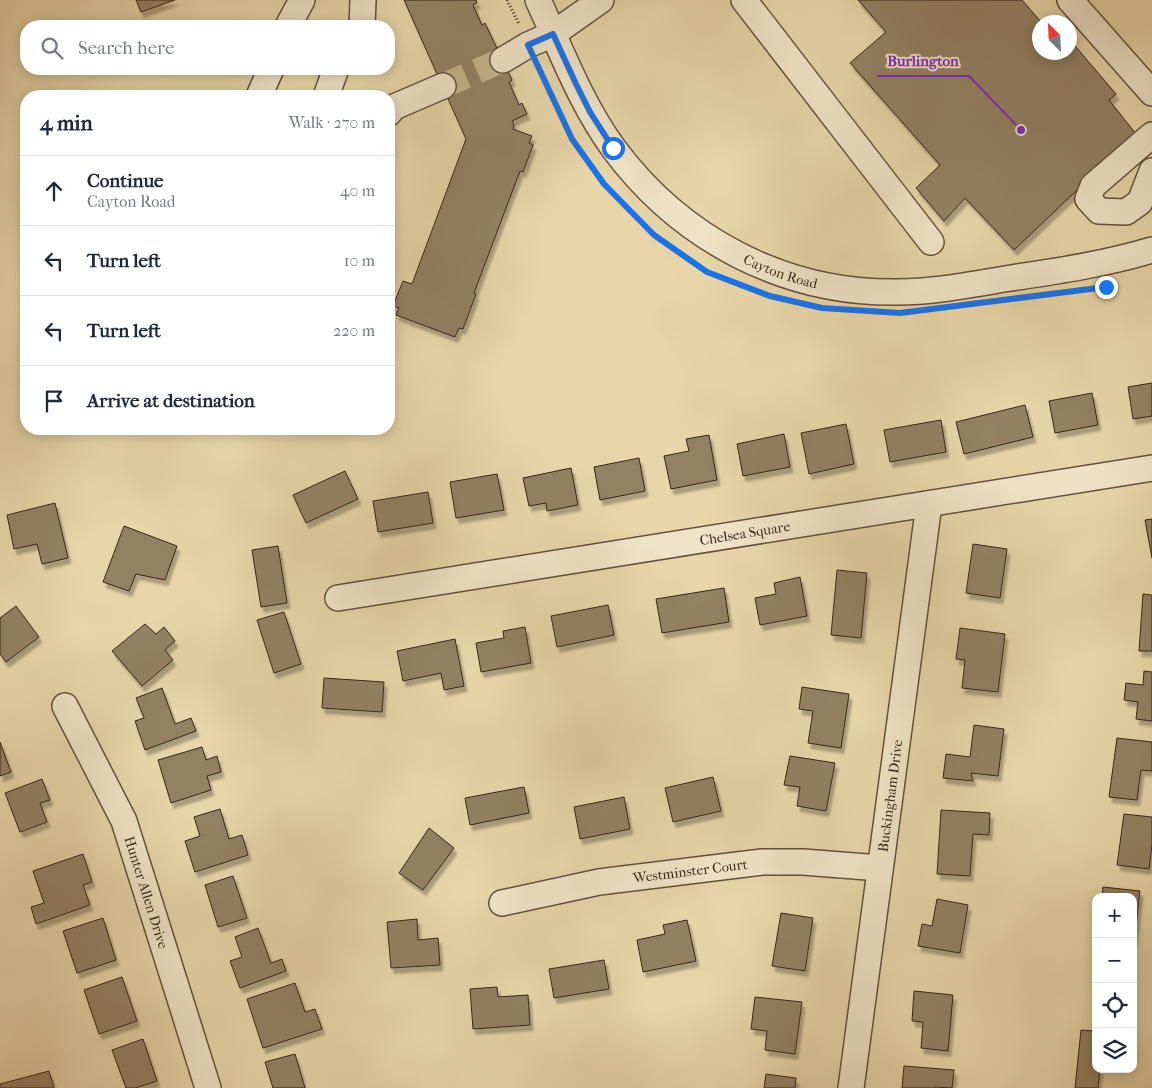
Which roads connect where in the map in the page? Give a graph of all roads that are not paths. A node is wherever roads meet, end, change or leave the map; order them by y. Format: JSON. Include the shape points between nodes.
{"nodes":[{"id":1,"x":302,"y":0,"type":"edge"},
{"id":2,"x":363,"y":0,"type":"edge"},
{"id":3,"x":538,"y":0,"type":"edge"},
{"id":4,"x":601,"y":0,"type":"edge"},
{"id":5,"x":744,"y":0,"type":"edge"},
{"id":6,"x":1070,"y":0,"type":"edge"},
{"id":7,"x":291,"y":20,"type":"edge"},
{"id":8,"x":362,"y":20,"type":"edge"},
{"id":9,"x":553,"y":34,"type":"junction"},
{"id":10,"x":502,"y":60,"type":"tunnel mouth"},
{"id":11,"x":268,"y":75,"type":"edge"},
{"id":12,"x":334,"y":75,"type":"edge"},
{"id":13,"x":443,"y":86,"type":"tunnel mouth"},
{"id":14,"x":262,"y":90,"type":"edge"},
{"id":15,"x":328,"y":90,"type":"edge"},
{"id":16,"x":1152,"y":93,"type":"edge"},
{"id":17,"x":395,"y":107,"type":"edge"},
{"id":18,"x":1152,"y":135,"type":"edge"},
{"id":19,"x":1152,"y":171,"type":"edge"},
{"id":20,"x":931,"y":242,"type":"dead end"},
{"id":21,"x":1152,"y":250,"type":"edge"},
{"id":22,"x":1152,"y":468,"type":"edge"},
{"id":23,"x":929,"y":504,"type":"junction"},
{"id":24,"x":338,"y":598,"type":"dead end"},
{"id":25,"x":65,"y":706,"type":"dead end"},
{"id":26,"x":880,"y":868,"type":"junction"},
{"id":27,"x":502,"y":902,"type":"dead end"},
{"id":28,"x":208,"y":1088,"type":"edge"},
{"id":29,"x":851,"y":1088,"type":"edge"}],
"edges":[{"from":1,"to":7,"type":"street"},
{"from":2,"to":8,"type":"street"},
{"from":3,"to":9,"type":"street","name":"Cayton Road"},
{"from":4,"to":9,"type":"street"},
{"from":5,"to":20,"type":"street"},
{"from":6,"to":16,"type":"street"},
{"from":9,"to":10,"type":"street"},
{"from":9,"to":21,"type":"street","name":"Cayton Road","via":[[590,112],[640,181],[670,210],[708,238],[779,273],[855,290],[933,290],[1082,268]]},
{"from":11,"to":14,"type":"street"},
{"from":12,"to":15,"type":"street"},
{"from":13,"to":17,"type":"street"},
{"from":18,"to":19,"type":"street","via":[[1093,186],[1088,199],[1098,211],[1126,212],[1140,202]]},
{"from":22,"to":23,"type":"street","name":"Chelsea Square"},
{"from":23,"to":24,"type":"street","name":"Chelsea Square"},
{"from":23,"to":26,"type":"street","name":"Buckingham Drive"},
{"from":25,"to":28,"type":"street","name":"Hunter Allen Drive","via":[[124,821]]},
{"from":26,"to":27,"type":"street","name":"Westminster Court","via":[[762,862],[600,882]]},
{"from":26,"to":29,"type":"street","name":"Buckingham Drive"}]}
